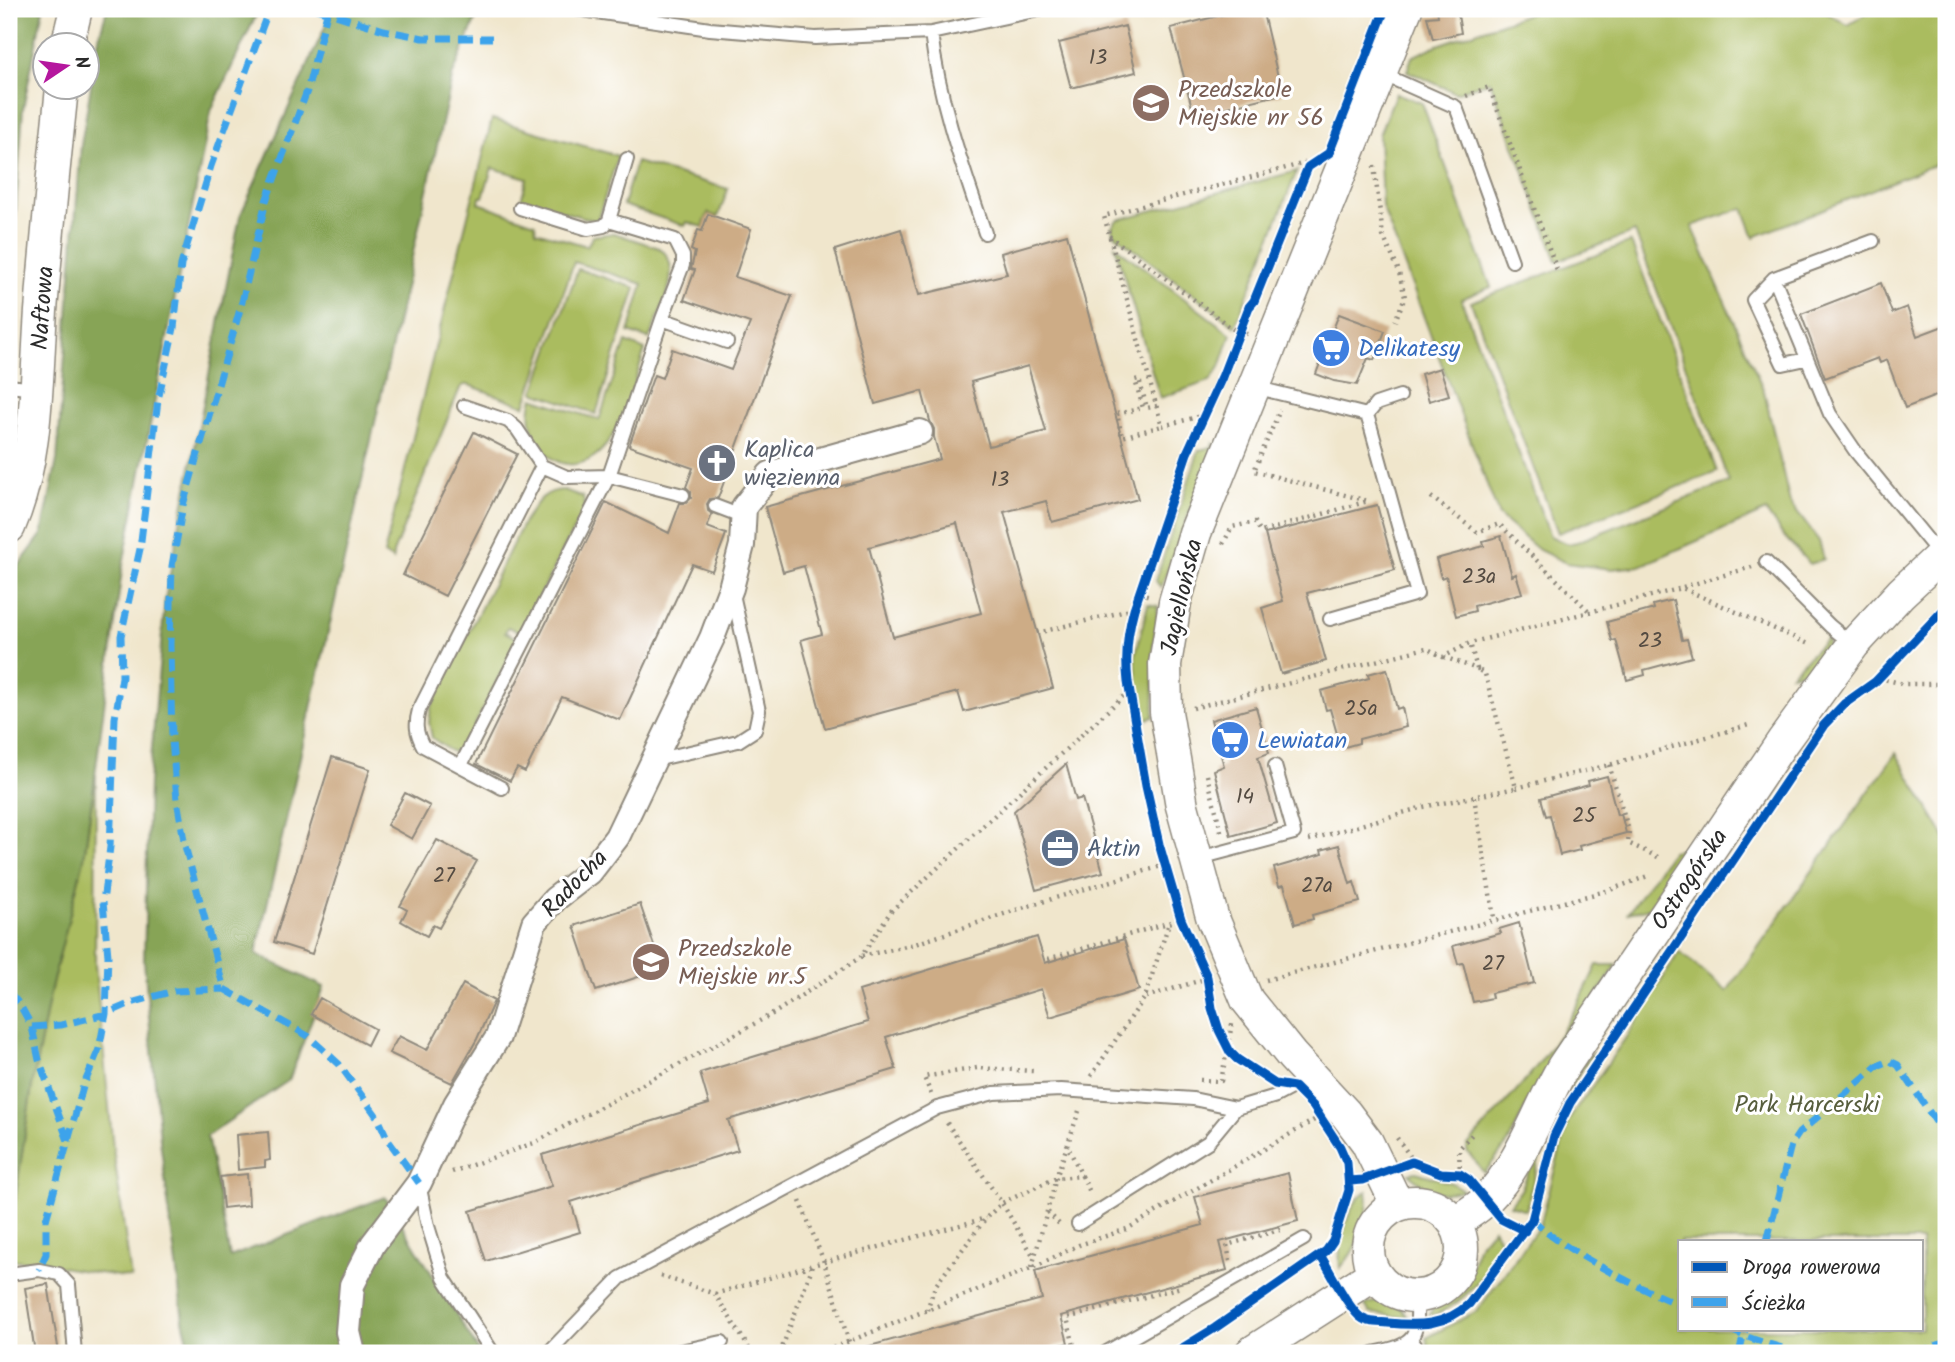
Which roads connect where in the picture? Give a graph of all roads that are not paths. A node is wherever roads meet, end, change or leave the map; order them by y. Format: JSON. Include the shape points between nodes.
{"nodes":[{"id":1,"x":76,"y":9,"type":"edge"},
{"id":2,"x":576,"y":9,"type":"edge"},
{"id":3,"x":1043,"y":9,"type":"edge"},
{"id":4,"x":1406,"y":9,"type":"edge"},
{"id":5,"x":70,"y":32,"type":"edge"},
{"id":6,"x":930,"y":33,"type":"junction"},
{"id":7,"x":1380,"y":72,"type":"junction"},
{"id":8,"x":60,"y":102,"type":"edge"},
{"id":9,"x":627,"y":159,"type":"dead end"},
{"id":10,"x":520,"y":208,"type":"dead end"},
{"id":11,"x":608,"y":220,"type":"junction"},
{"id":12,"x":985,"y":233,"type":"dead end"},
{"id":13,"x":1873,"y":241,"type":"dead end"},
{"id":14,"x":1512,"y":261,"type":"dead end"},
{"id":15,"x":1774,"y":278,"type":"junction"},
{"id":16,"x":662,"y":319,"type":"junction"},
{"id":17,"x":727,"y":342,"type":"dead end"},
{"id":18,"x":1806,"y":359,"type":"junction"},
{"id":19,"x":22,"y":388,"type":"edge"},
{"id":20,"x":1268,"y":391,"type":"junction"},
{"id":21,"x":1400,"y":396,"type":"dead end"},
{"id":22,"x":464,"y":406,"type":"dead end"},
{"id":23,"x":1367,"y":415,"type":"junction"},
{"id":24,"x":920,"y":432,"type":"dead end"},
{"id":25,"x":542,"y":466,"type":"junction"},
{"id":26,"x":609,"y":476,"type":"junction"},
{"id":27,"x":683,"y":495,"type":"dead end"},
{"id":28,"x":715,"y":506,"type":"dead end"},
{"id":29,"x":744,"y":517,"type":"junction"},
{"id":30,"x":9,"y":527,"type":"edge"},
{"id":31,"x":1943,"y":553,"type":"edge"},
{"id":32,"x":1766,"y":562,"type":"road end"},
{"id":33,"x":732,"y":588,"type":"junction"},
{"id":34,"x":1330,"y":620,"type":"dead end"},
{"id":35,"x":1853,"y":645,"type":"junction"},
{"id":36,"x":655,"y":760,"type":"junction"},
{"id":37,"x":461,"y":765,"type":"junction"},
{"id":38,"x":1275,"y":766,"type":"dead end"},
{"id":39,"x":502,"y":788,"type":"dead end"},
{"id":40,"x":1211,"y":855,"type":"junction"},
{"id":41,"x":1311,"y":1077,"type":"junction"},
{"id":42,"x":1236,"y":1108,"type":"junction"},
{"id":43,"x":419,"y":1183,"type":"junction"},
{"id":44,"x":1397,"y":1204,"type":"junction"},
{"id":45,"x":1455,"y":1223,"type":"junction"},
{"id":46,"x":1078,"y":1224,"type":"dead end"},
{"id":47,"x":1304,"y":1239,"type":"road end"},
{"id":48,"x":1374,"y":1273,"type":"junction"},
{"id":49,"x":9,"y":1274,"type":"edge"},
{"id":50,"x":1417,"y":1296,"type":"junction"},
{"id":51,"x":1411,"y":1340,"type":"junction"},
{"id":52,"x":722,"y":1342,"type":"dead end"},
{"id":53,"x":75,"y":1353,"type":"edge"},
{"id":54,"x":353,"y":1353,"type":"edge"},
{"id":55,"x":493,"y":1353,"type":"edge"},
{"id":56,"x":548,"y":1353,"type":"edge"},
{"id":57,"x":671,"y":1353,"type":"edge"},
{"id":58,"x":1105,"y":1353,"type":"edge"},
{"id":59,"x":1251,"y":1353,"type":"edge"},
{"id":60,"x":1373,"y":1353,"type":"edge"},
{"id":61,"x":1421,"y":1353,"type":"edge"}],
"edges":[{"from":1,"to":5,"type":"street"},
{"from":2,"to":6,"type":"lane","via":[[710,29],[815,38]]},
{"from":3,"to":6,"type":"lane"},
{"from":4,"to":7,"type":"street","name":"Jagiellońska"},
{"from":6,"to":12,"type":"lane","via":[[961,161]]},
{"from":7,"to":14,"type":"lane","via":[[1456,107]]},
{"from":7,"to":20,"type":"street","name":"Jagiellońska"},
{"from":8,"to":19,"type":"street","name":"Naftowa"},
{"from":9,"to":11,"type":"lane"},
{"from":10,"to":11,"type":"lane","via":[[588,229],[604,226]]},
{"from":11,"to":16,"type":"lane","via":[[675,240],[680,246],[683,265]]},
{"from":13,"to":15,"type":"lane"},
{"from":15,"to":18,"type":"lane"},
{"from":15,"to":18,"type":"lane","via":[[1753,300],[1783,364]]},
{"from":16,"to":17,"type":"lane"},
{"from":16,"to":26,"type":"lane"},
{"from":18,"to":31,"type":"lane","via":[[1830,414],[1856,452]]},
{"from":19,"to":30,"type":"street","name":"Naftowa","via":[[31,450]]},
{"from":20,"to":23,"type":"lane"},
{"from":20,"to":40,"type":"street","name":"Jagiellońska","via":[[1195,533],[1175,602],[1166,664],[1166,712],[1182,806]]},
{"from":21,"to":23,"type":"lane","via":[[1376,404]]},
{"from":22,"to":25,"type":"lane","via":[[508,421]]},
{"from":23,"to":34,"type":"lane","via":[[1417,594]]},
{"from":24,"to":29,"type":"street","name":"Radocha","via":[[770,474],[744,507]]},
{"from":25,"to":26,"type":"lane","via":[[567,477]]},
{"from":25,"to":37,"type":"lane","via":[[415,722],[423,746]]},
{"from":26,"to":27,"type":"lane"},
{"from":26,"to":37,"type":"lane"},
{"from":28,"to":29,"type":"lane"},
{"from":29,"to":33,"type":"street","name":"Radocha"},
{"from":31,"to":35,"type":"street","name":"Ostrogórska"},
{"from":32,"to":35,"type":"lane"},
{"from":33,"to":36,"type":"street","name":"Radocha"},
{"from":33,"to":36,"type":"lane","via":[[759,711],[755,730],[738,741]]},
{"from":35,"to":45,"type":"street","name":"Ostrogórska","via":[[1582,1038],[1500,1182],[1485,1201]]},
{"from":36,"to":43,"type":"street","name":"Radocha","via":[[617,837],[590,872],[555,898],[534,923],[498,1037],[456,1104]]},
{"from":37,"to":39,"type":"lane"},
{"from":38,"to":40,"type":"lane","via":[[1294,833]]},
{"from":40,"to":41,"type":"street","name":"Jagiellońska","via":[[1212,916],[1247,1000]]},
{"from":41,"to":42,"type":"lane","via":[[1276,1096]]},
{"from":41,"to":44,"type":"street","name":"Jagiellońska","via":[[1367,1142]]},
{"from":42,"to":46,"type":"lane","via":[[1208,1142]]},
{"from":42,"to":56,"type":"lane","via":[[1193,1099],[1085,1091],[993,1093],[937,1108],[620,1278]]},
{"from":43,"to":54,"type":"street","name":"Radocha","via":[[373,1244],[352,1285],[348,1332]]},
{"from":43,"to":55,"type":"lane","via":[[444,1279]]},
{"from":44,"to":45,"type":"street","via":[[1429,1203]]},
{"from":44,"to":48,"type":"street","via":[[1373,1226],[1368,1258]]},
{"from":45,"to":50,"type":"street","via":[[1461,1236],[1460,1264],[1437,1290]]},
{"from":47,"to":58,"type":"lane"},
{"from":48,"to":50,"type":"street","via":[[1393,1291]]},
{"from":48,"to":59,"type":"street"},
{"from":49,"to":53,"type":"lane","via":[[39,1270],[59,1274],[69,1285]]},
{"from":50,"to":51,"type":"lane","via":[[1418,1326]]},
{"from":51,"to":60,"type":"lane"},
{"from":51,"to":61,"type":"lane"},
{"from":52,"to":57,"type":"lane"}]}
